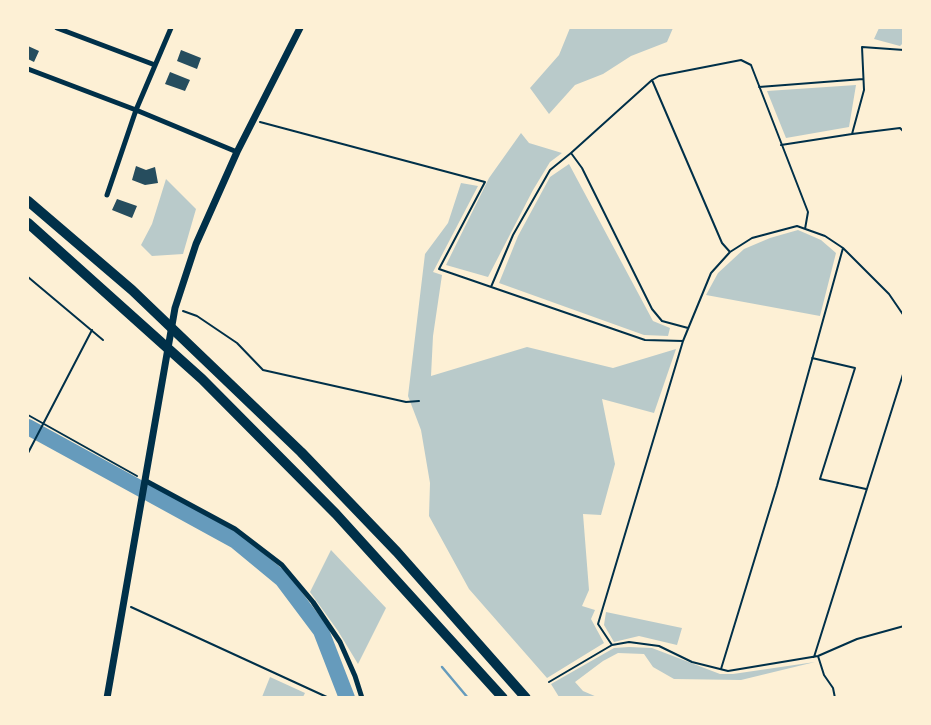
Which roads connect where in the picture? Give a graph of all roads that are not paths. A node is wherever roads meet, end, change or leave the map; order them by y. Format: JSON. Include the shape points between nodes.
{"nodes":[{"id":1,"x":57,"y":28,"type":"edge"},
{"id":2,"x":171,"y":28,"type":"edge"},
{"id":3,"x":300,"y":28,"type":"edge"},
{"id":4,"x":155,"y":65,"type":"junction"},
{"id":5,"x":28,"y":69,"type":"edge"},
{"id":6,"x":136,"y":110,"type":"junction"},
{"id":7,"x":237,"y":152,"type":"junction"},
{"id":8,"x":108,"y":195,"type":"dead end"},
{"id":9,"x":28,"y":200,"type":"edge"},
{"id":10,"x":28,"y":223,"type":"edge"},
{"id":11,"x":146,"y":483,"type":"junction"},
{"id":12,"x":107,"y":698,"type":"edge"},
{"id":13,"x":362,"y":698,"type":"edge"},
{"id":14,"x":503,"y":698,"type":"edge"},
{"id":15,"x":526,"y":698,"type":"edge"}],
"edges":[{"from":1,"to":4,"type":"street"},
{"from":2,"to":4,"type":"street"},
{"from":3,"to":7,"type":"street"},
{"from":4,"to":6,"type":"street"},
{"from":5,"to":6,"type":"street"},
{"from":6,"to":7,"type":"street"},
{"from":6,"to":8,"type":"street"},
{"from":7,"to":11,"type":"street","via":[[196,244],[175,308]]},
{"from":9,"to":15,"type":"highway","via":[[132,290],[301,452]]},
{"from":10,"to":14,"type":"highway","via":[[202,379],[336,514]]},
{"from":11,"to":12,"type":"street"},
{"from":11,"to":13,"type":"street","via":[[235,529],[282,565],[340,642]]}]}
